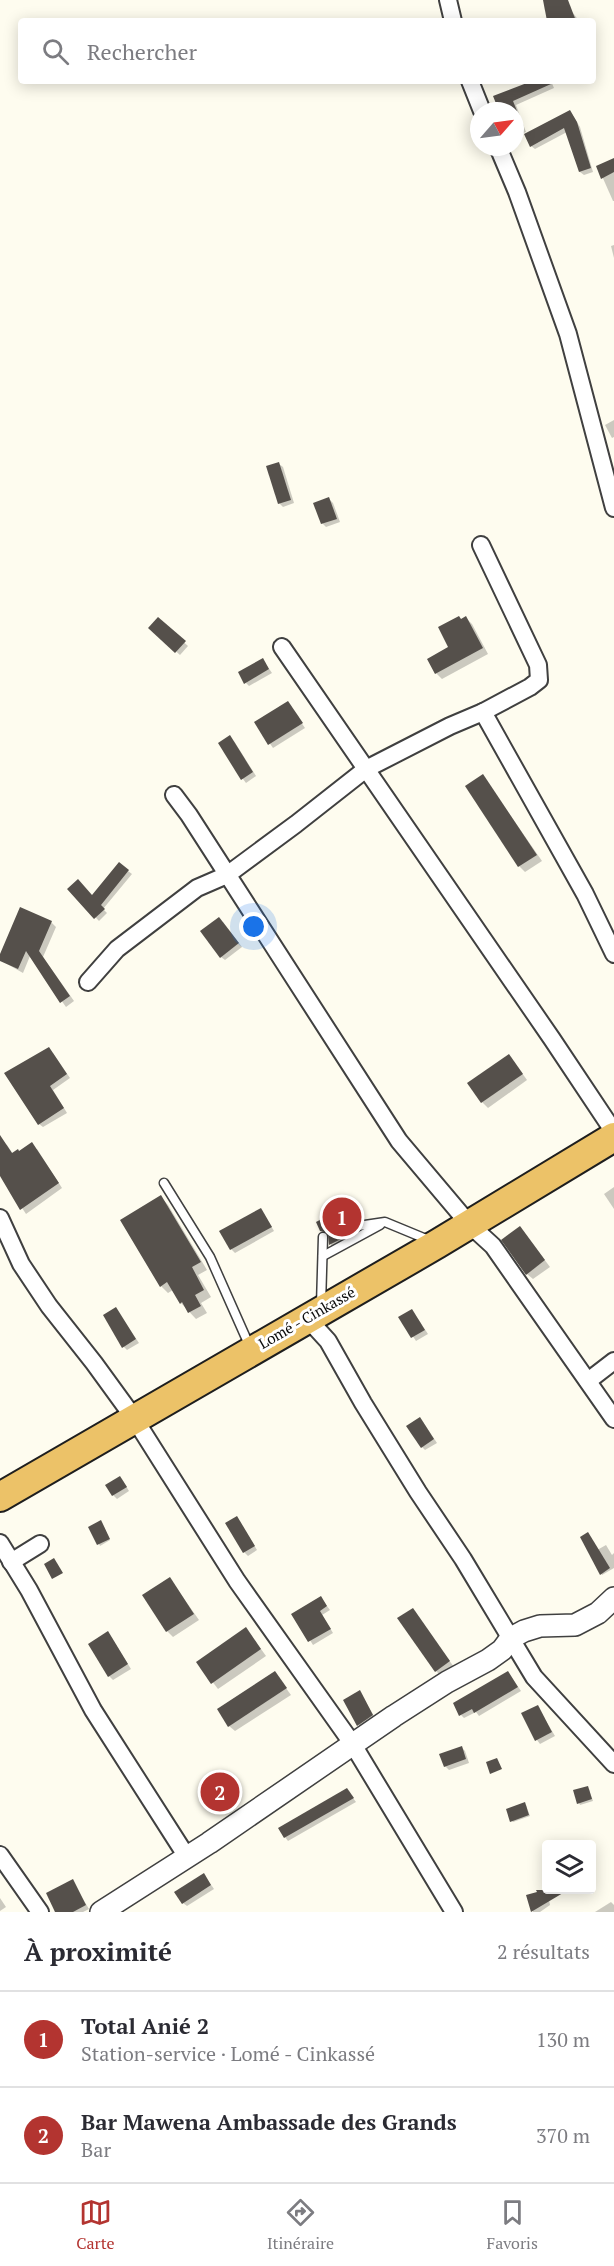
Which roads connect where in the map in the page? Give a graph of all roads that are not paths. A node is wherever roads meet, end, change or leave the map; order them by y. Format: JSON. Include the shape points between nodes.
{"nodes":[{"id":1,"x":448,"y":0,"type":"edge"},
{"id":2,"x":452,"y":18,"type":"edge"},
{"id":3,"x":471,"y":84,"type":"edge"},
{"id":4,"x":478,"y":102,"type":"edge"},
{"id":5,"x":502,"y":156,"type":"edge"},
{"id":6,"x":614,"y":508,"type":"edge"},
{"id":7,"x":481,"y":545,"type":"dead end"},
{"id":8,"x":282,"y":646,"type":"dead end"},
{"id":9,"x":483,"y":712,"type":"junction"},
{"id":10,"x":366,"y":769,"type":"junction"},
{"id":11,"x":174,"y":795,"type":"dead end"},
{"id":12,"x":227,"y":875,"type":"junction"},
{"id":13,"x":614,"y":954,"type":"edge"},
{"id":14,"x":88,"y":982,"type":"dead end"},
{"id":15,"x":614,"y":1132,"type":"edge"},
{"id":16,"x":614,"y":1137,"type":"edge"},
{"id":17,"x":164,"y":1183,"type":"dead end"},
{"id":18,"x":0,"y":1218,"type":"edge"},
{"id":19,"x":386,"y":1222,"type":"junction"},
{"id":20,"x":469,"y":1224,"type":"junction"},
{"id":21,"x":338,"y":1229,"type":"dead end"},
{"id":22,"x":323,"y":1237,"type":"dead end"},
{"id":23,"x":437,"y":1244,"type":"junction"},
{"id":24,"x":323,"y":1256,"type":"junction"},
{"id":25,"x":314,"y":1314,"type":"junction"},
{"id":26,"x":252,"y":1350,"type":"junction"},
{"id":27,"x":614,"y":1361,"type":"edge"},
{"id":28,"x":588,"y":1381,"type":"junction"},
{"id":29,"x":134,"y":1418,"type":"junction"},
{"id":30,"x":614,"y":1419,"type":"edge"},
{"id":31,"x":0,"y":1497,"type":"edge"},
{"id":32,"x":0,"y":1543,"type":"edge"},
{"id":33,"x":40,"y":1544,"type":"dead end"},
{"id":34,"x":11,"y":1562,"type":"junction"},
{"id":35,"x":614,"y":1598,"type":"edge"},
{"id":36,"x":511,"y":1638,"type":"junction"},
{"id":37,"x":352,"y":1743,"type":"junction"},
{"id":38,"x":614,"y":1764,"type":"edge"},
{"id":39,"x":0,"y":1856,"type":"edge"},
{"id":40,"x":187,"y":1857,"type":"junction"},
{"id":41,"x":40,"y":1912,"type":"edge"},
{"id":42,"x":101,"y":1912,"type":"edge"},
{"id":43,"x":454,"y":1912,"type":"edge"}],
"edges":[{"from":1,"to":2,"type":"street"},
{"from":3,"to":4,"type":"street"},
{"from":5,"to":6,"type":"street","via":[[568,334]]},
{"from":7,"to":9,"type":"street","via":[[538,666],[539,680]]},
{"from":8,"to":10,"type":"street"},
{"from":9,"to":10,"type":"street"},
{"from":9,"to":13,"type":"street","via":[[585,894]]},
{"from":10,"to":12,"type":"street"},
{"from":10,"to":15,"type":"street"},
{"from":11,"to":12,"type":"street"},
{"from":12,"to":14,"type":"street","via":[[198,888],[117,949]]},
{"from":12,"to":20,"type":"street","via":[[399,1141]]},
{"from":16,"to":20,"type":"highway","name":"Lomé - Cinkassé"},
{"from":17,"to":26,"type":"lane","via":[[210,1257]]},
{"from":18,"to":29,"type":"street","via":[[21,1264],[49,1306]]},
{"from":19,"to":21,"type":"lane"},
{"from":19,"to":23,"type":"lane"},
{"from":19,"to":24,"type":"lane"},
{"from":20,"to":23,"type":"highway","name":"Lomé - Cinkassé"},
{"from":20,"to":28,"type":"street","via":[[493,1246]]},
{"from":22,"to":24,"type":"lane"},
{"from":23,"to":25,"type":"highway","name":"Lomé - Cinkassé"},
{"from":24,"to":25,"type":"lane"},
{"from":25,"to":26,"type":"highway","name":"Lomé - Cinkassé"},
{"from":25,"to":36,"type":"street","via":[[418,1492]]},
{"from":26,"to":29,"type":"highway","name":"Lomé - Cinkassé"},
{"from":27,"to":28,"type":"street"},
{"from":28,"to":30,"type":"street"},
{"from":29,"to":31,"type":"highway","name":"Lomé - Cinkassé"},
{"from":29,"to":37,"type":"street","via":[[237,1581]]},
{"from":32,"to":34,"type":"street"},
{"from":33,"to":34,"type":"street"},
{"from":34,"to":40,"type":"street","via":[[93,1710]]},
{"from":35,"to":36,"type":"street","via":[[575,1625],[540,1626]]},
{"from":36,"to":37,"type":"street","via":[[488,1660]]},
{"from":36,"to":38,"type":"street","via":[[534,1677]]},
{"from":37,"to":40,"type":"street","via":[[284,1794]]},
{"from":37,"to":43,"type":"street"},
{"from":39,"to":41,"type":"street"},
{"from":40,"to":42,"type":"street"}]}
